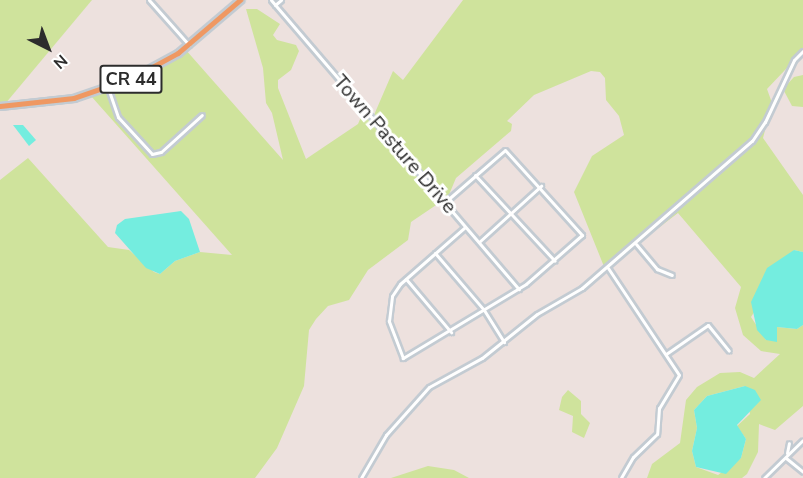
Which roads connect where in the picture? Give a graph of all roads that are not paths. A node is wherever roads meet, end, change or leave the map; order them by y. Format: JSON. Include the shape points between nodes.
{"nodes":[{"id":1,"x":148,"y":0,"type":"edge"},
{"id":2,"x":240,"y":0,"type":"edge"},
{"id":3,"x":271,"y":0,"type":"edge"},
{"id":4,"x":281,"y":0,"type":"edge"},
{"id":5,"x":275,"y":5,"type":"junction"},
{"id":6,"x":189,"y":45,"type":"junction"},
{"id":7,"x":803,"y":51,"type":"edge"},
{"id":8,"x":108,"y":88,"type":"junction"},
{"id":9,"x":0,"y":106,"type":"edge"},
{"id":10,"x":202,"y":115,"type":"dead end"},
{"id":11,"x":475,"y":175,"type":"junction"},
{"id":12,"x":541,"y":186,"type":"junction"},
{"id":13,"x":445,"y":202,"type":"junction"},
{"id":14,"x":511,"y":214,"type":"junction"},
{"id":15,"x":465,"y":227,"type":"junction"},
{"id":16,"x":479,"y":242,"type":"junction"},
{"id":17,"x":636,"y":244,"type":"junction"},
{"id":18,"x":435,"y":253,"type":"junction"},
{"id":19,"x":555,"y":261,"type":"junction"},
{"id":20,"x":608,"y":267,"type":"junction"},
{"id":21,"x":672,"y":275,"type":"dead end"},
{"id":22,"x":405,"y":279,"type":"junction"},
{"id":23,"x":519,"y":289,"type":"junction"},
{"id":24,"x":484,"y":310,"type":"junction"},
{"id":25,"x":451,"y":332,"type":"junction"},
{"id":26,"x":504,"y":342,"type":"junction"},
{"id":27,"x":729,"y":351,"type":"dead end"},
{"id":28,"x":666,"y":354,"type":"junction"},
{"id":29,"x":803,"y":440,"type":"edge"},
{"id":30,"x":789,"y":443,"type":"dead end"},
{"id":31,"x":786,"y":458,"type":"junction"},
{"id":32,"x":803,"y":472,"type":"edge"},
{"id":33,"x":361,"y":478,"type":"edge"},
{"id":34,"x":621,"y":478,"type":"edge"},
{"id":35,"x":764,"y":478,"type":"edge"}],
"edges":[{"from":1,"to":6,"type":"street"},
{"from":2,"to":6,"type":"main road","number":"CR 44"},
{"from":3,"to":5,"type":"street","name":"Town Pasture Drive"},
{"from":4,"to":5,"type":"street"},
{"from":5,"to":13,"type":"street","name":"Town Pasture Drive"},
{"from":6,"to":8,"type":"main road","number":"CR 44"},
{"from":7,"to":17,"type":"street","via":[[782,81],[758,135]]},
{"from":8,"to":9,"type":"main road","number":"CR 44","via":[[57,100]]},
{"from":8,"to":10,"type":"street","via":[[118,117],[152,154],[161,152]]},
{"from":11,"to":12,"type":"street","via":[[505,150]]},
{"from":11,"to":13,"type":"street"},
{"from":11,"to":14,"type":"street"},
{"from":12,"to":14,"type":"street"},
{"from":12,"to":19,"type":"street","via":[[582,232]]},
{"from":13,"to":15,"type":"street","name":"Town Pasture Drive"},
{"from":14,"to":16,"type":"street"},
{"from":14,"to":19,"type":"street"},
{"from":15,"to":16,"type":"street","name":"Town Pasture Drive"},
{"from":15,"to":18,"type":"street"},
{"from":16,"to":23,"type":"street","name":"Town Pasture Drive"},
{"from":17,"to":20,"type":"street"},
{"from":17,"to":21,"type":"street","via":[[657,269]]},
{"from":18,"to":22,"type":"street"},
{"from":18,"to":24,"type":"street"},
{"from":19,"to":23,"type":"street"},
{"from":20,"to":26,"type":"street","via":[[537,314]]},
{"from":20,"to":28,"type":"street"},
{"from":22,"to":25,"type":"street"},
{"from":22,"to":25,"type":"street","via":[[393,292],[388,310],[400,356],[408,358]]},
{"from":23,"to":24,"type":"street"},
{"from":24,"to":25,"type":"street"},
{"from":24,"to":26,"type":"street"},
{"from":26,"to":33,"type":"street","via":[[429,387],[386,435]]},
{"from":27,"to":28,"type":"street","via":[[708,326]]},
{"from":28,"to":34,"type":"street","via":[[678,378],[659,408],[655,438],[633,458]]},
{"from":29,"to":31,"type":"street"},
{"from":30,"to":31,"type":"street"},
{"from":31,"to":32,"type":"street"},
{"from":31,"to":35,"type":"street"}]}
